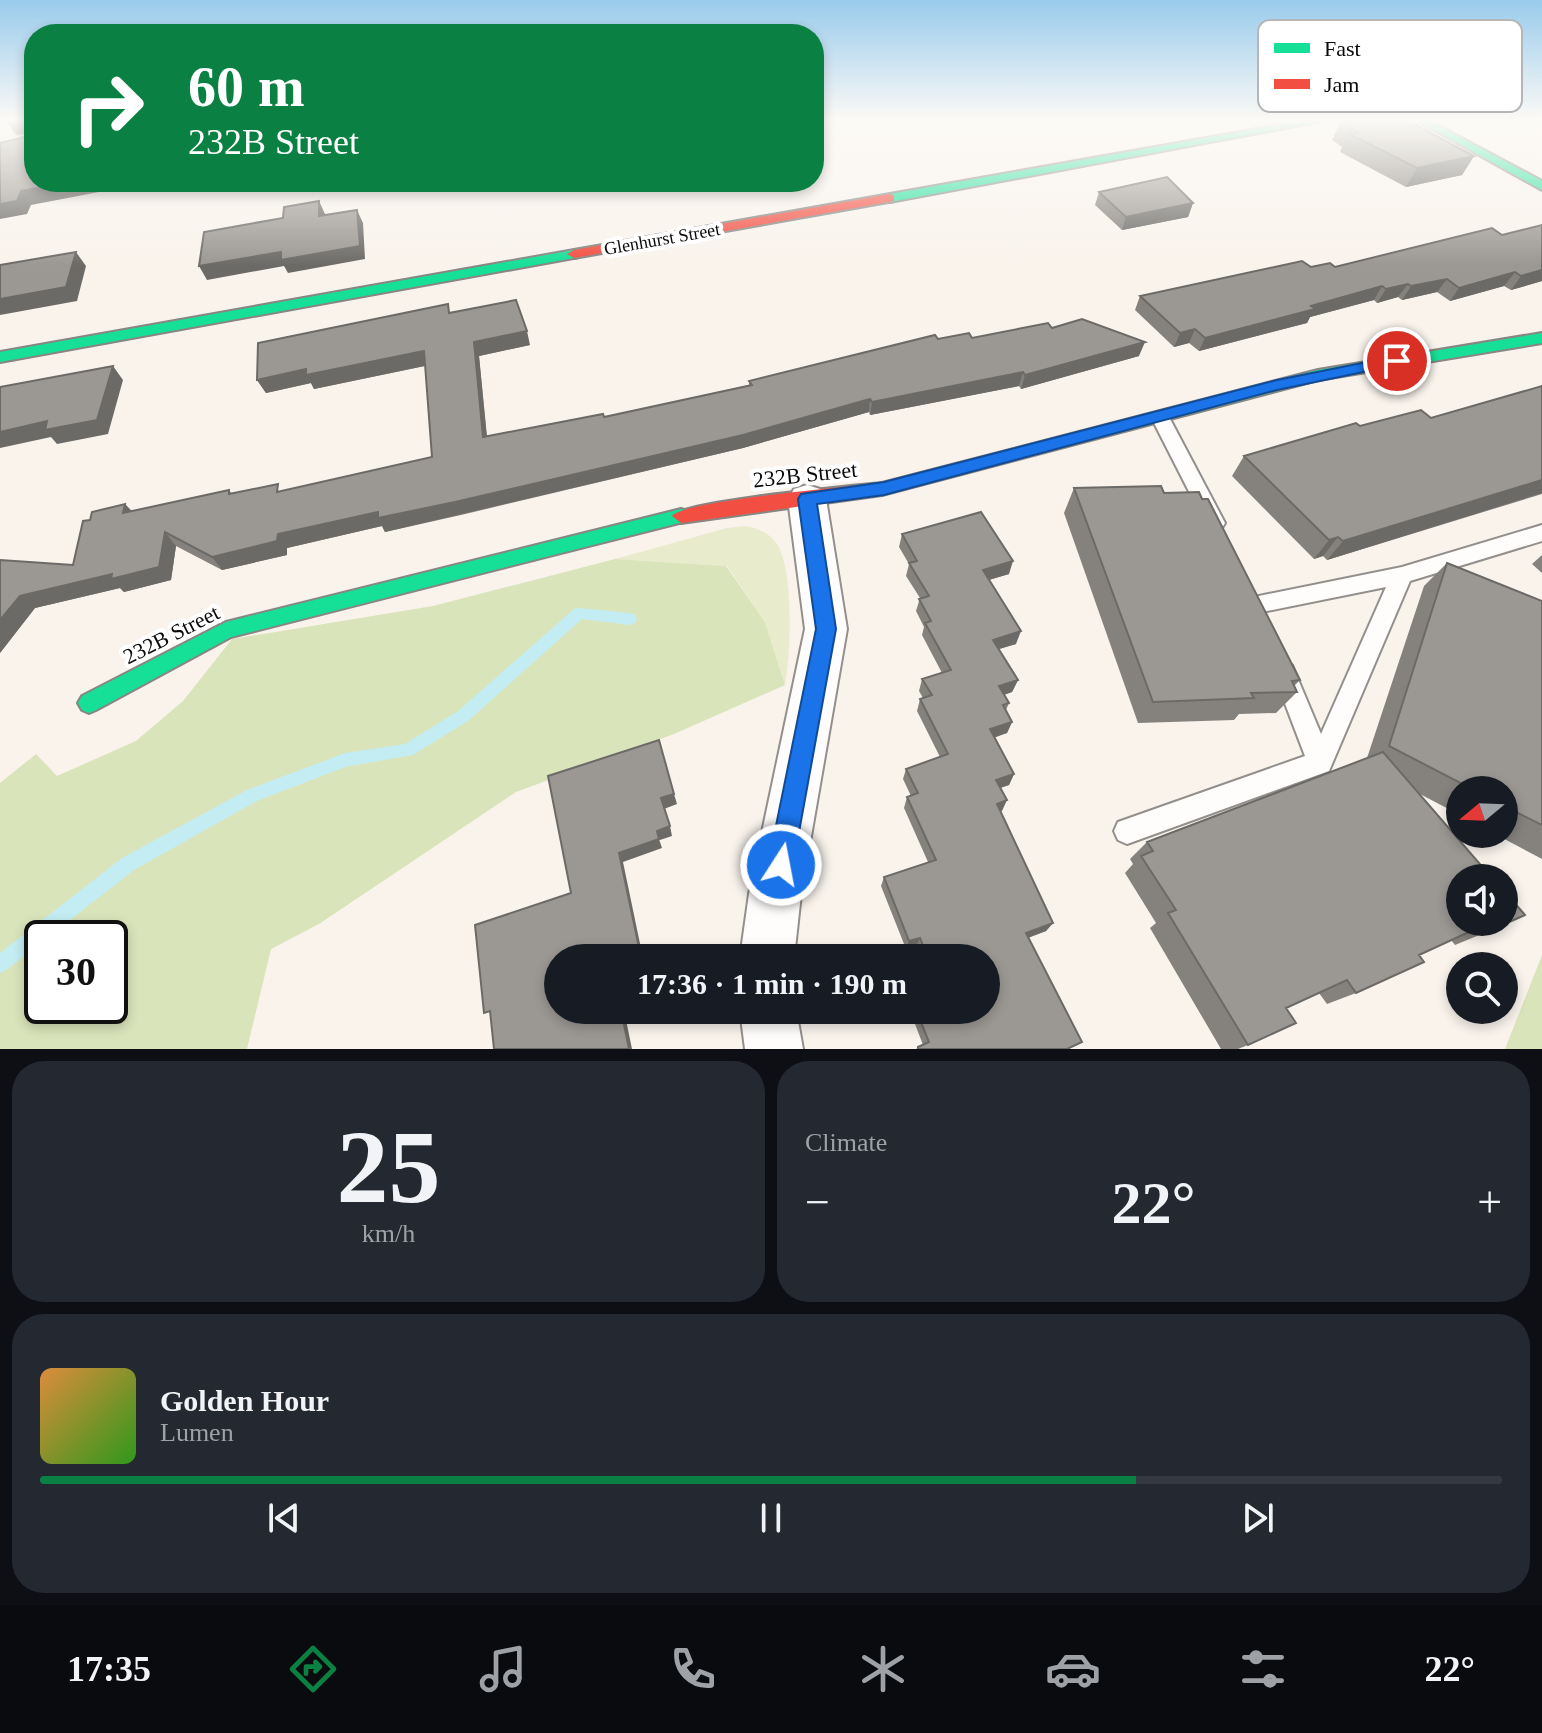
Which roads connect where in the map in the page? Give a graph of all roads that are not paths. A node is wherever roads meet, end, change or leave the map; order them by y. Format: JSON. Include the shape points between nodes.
{"nodes":[{"id":1,"x":1050,"y":169,"type":"edge"},
{"id":2,"x":1511,"y":169,"type":"edge"},
{"id":3,"x":1542,"y":186,"type":"edge"},
{"id":4,"x":1542,"y":338,"type":"edge"},
{"id":5,"x":0,"y":357,"type":"edge"},
{"id":6,"x":1160,"y":417,"type":"junction"},
{"id":7,"x":807,"y":499,"type":"junction"},
{"id":8,"x":1542,"y":533,"type":"edge"},
{"id":9,"x":1223,"y":537,"type":"edge"},
{"id":10,"x":1402,"y":575,"type":"junction"},
{"id":11,"x":1243,"y":577,"type":"edge"},
{"id":12,"x":1274,"y":647,"type":"edge"},
{"id":13,"x":89,"y":703,"type":"dead end"},
{"id":14,"x":1320,"y":763,"type":"junction"},
{"id":15,"x":1127,"y":831,"type":"dead end"},
{"id":16,"x":769,"y":944,"type":"edge"},
{"id":17,"x":770,"y":1024,"type":"edge"},
{"id":18,"x":774,"y":1049,"type":"edge"}],
"edges":[{"from":1,"to":5,"type":"street","name":"Glenhurst Street"},
{"from":2,"to":3,"type":"street"},
{"from":4,"to":6,"type":"street","name":"232B Street","via":[[1330,373]]},
{"from":6,"to":7,"type":"street","name":"232B Street","via":[[884,489]]},
{"from":6,"to":9,"type":"lane"},
{"from":7,"to":13,"type":"street","name":"232B Street","via":[[703,511],[226,630]]},
{"from":7,"to":16,"type":"street","via":[[826,629]]},
{"from":8,"to":10,"type":"lane"},
{"from":10,"to":11,"type":"lane","via":[[1260,611]]},
{"from":10,"to":14,"type":"lane"},
{"from":12,"to":14,"type":"lane"},
{"from":14,"to":15,"type":"lane"},
{"from":17,"to":18,"type":"street"}]}
